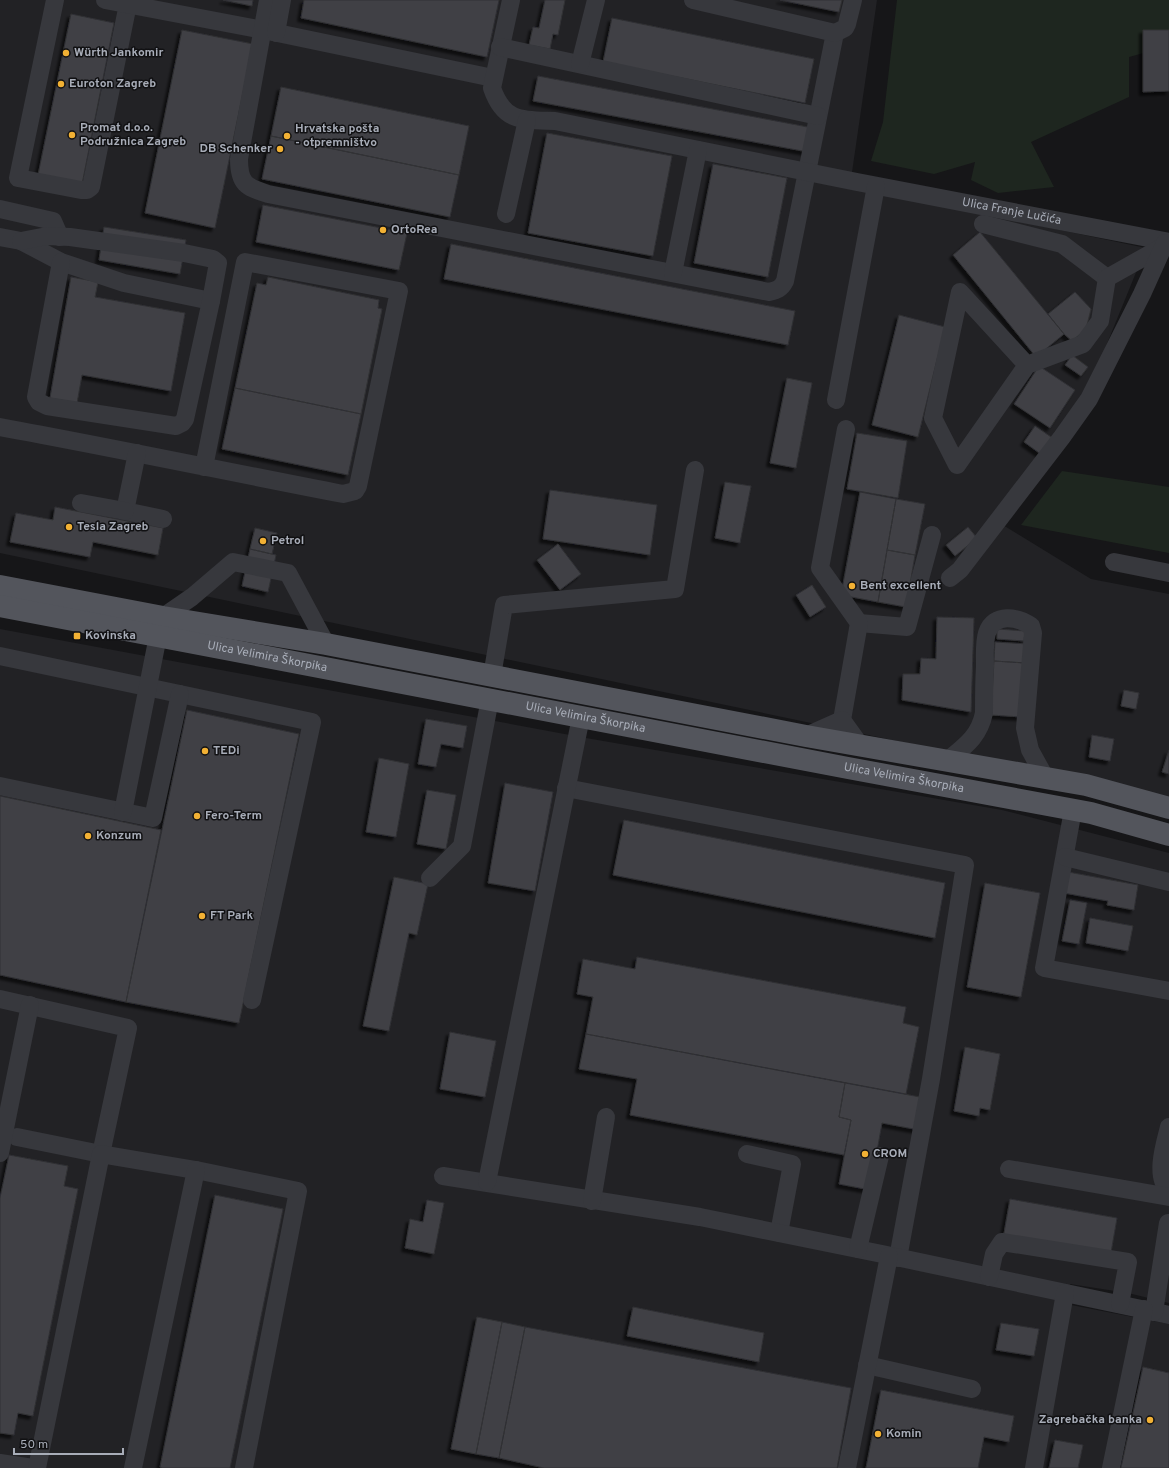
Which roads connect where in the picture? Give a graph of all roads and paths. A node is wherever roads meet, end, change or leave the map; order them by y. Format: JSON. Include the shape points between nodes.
{"nodes":[{"id":1,"x":55,"y":0,"type":"edge"},
{"id":2,"x":105,"y":0,"type":"edge"},
{"id":3,"x":268,"y":0,"type":"edge"},
{"id":4,"x":282,"y":0,"type":"edge"},
{"id":5,"x":511,"y":0,"type":"edge"},
{"id":6,"x":596,"y":0,"type":"edge"},
{"id":7,"x":693,"y":0,"type":"edge"},
{"id":8,"x":853,"y":0,"type":"edge"},
{"id":9,"x":128,"y":4,"type":"junction"},
{"id":10,"x":270,"y":32,"type":"junction"},
{"id":11,"x":835,"y":33,"type":"junction"},
{"id":12,"x":500,"y":46,"type":"junction"},
{"id":13,"x":580,"y":64,"type":"junction"},
{"id":14,"x":493,"y":78,"type":"junction"},
{"id":15,"x":818,"y":116,"type":"junction"},
{"id":16,"x":527,"y":120,"type":"junction"},
{"id":17,"x":698,"y":150,"type":"junction"},
{"id":18,"x":807,"y":172,"type":"junction"},
{"id":19,"x":876,"y":186,"type":"junction"},
{"id":20,"x":0,"y":210,"type":"edge"},
{"id":21,"x":506,"y":214,"type":"dead end"},
{"id":22,"x":1066,"y":222,"type":"junction"},
{"id":23,"x":983,"y":224,"type":"dead end"},
{"id":24,"x":0,"y":237,"type":"edge"},
{"id":25,"x":60,"y":237,"type":"junction"},
{"id":26,"x":21,"y":241,"type":"junction"},
{"id":27,"x":1167,"y":241,"type":"edge"},
{"id":28,"x":1062,"y":244,"type":"junction"},
{"id":29,"x":61,"y":262,"type":"junction"},
{"id":30,"x":673,"y":273,"type":"junction"},
{"id":31,"x":1107,"y":278,"type":"junction"},
{"id":32,"x":211,"y":301,"type":"junction"},
{"id":33,"x":1026,"y":364,"type":"junction"},
{"id":34,"x":836,"y":400,"type":"dead end"},
{"id":35,"x":0,"y":428,"type":"edge"},
{"id":36,"x":846,"y":429,"type":"dead end"},
{"id":37,"x":137,"y":453,"type":"junction"},
{"id":38,"x":204,"y":467,"type":"junction"},
{"id":39,"x":695,"y":470,"type":"dead end"},
{"id":40,"x":81,"y":503,"type":"dead end"},
{"id":41,"x":125,"y":511,"type":"junction"},
{"id":42,"x":163,"y":520,"type":"dead end"},
{"id":43,"x":932,"y":535,"type":"dead end"},
{"id":44,"x":1114,"y":562,"type":"dead end"},
{"id":45,"x":1169,"y":573,"type":"edge"},
{"id":46,"x":950,"y":578,"type":"dead end"},
{"id":47,"x":0,"y":586,"type":"edge"},
{"id":48,"x":0,"y":606,"type":"edge"},
{"id":49,"x":859,"y":623,"type":"junction"},
{"id":50,"x":156,"y":629,"type":"junction"},
{"id":51,"x":326,"y":644,"type":"junction"},
{"id":52,"x":0,"y":656,"type":"edge"},
{"id":53,"x":492,"y":676,"type":"junction"},
{"id":54,"x":143,"y":686,"type":"junction"},
{"id":55,"x":180,"y":694,"type":"junction"},
{"id":56,"x":490,"y":699,"type":"junction"},
{"id":57,"x":581,"y":717,"type":"junction"},
{"id":58,"x":842,"y":720,"type":"junction"},
{"id":59,"x":806,"y":736,"type":"junction"},
{"id":60,"x":860,"y":745,"type":"junction"},
{"id":61,"x":947,"y":761,"type":"junction"},
{"id":62,"x":1046,"y":779,"type":"junction"},
{"id":63,"x":0,"y":786,"type":"edge"},
{"id":64,"x":566,"y":788,"type":"junction"},
{"id":65,"x":1169,"y":808,"type":"edge"},
{"id":66,"x":1073,"y":810,"type":"junction"},
{"id":67,"x":117,"y":811,"type":"junction"},
{"id":68,"x":1169,"y":835,"type":"edge"},
{"id":69,"x":1065,"y":857,"type":"junction"},
{"id":70,"x":430,"y":878,"type":"dead end"},
{"id":71,"x":1169,"y":882,"type":"edge"},
{"id":72,"x":1169,"y":991,"type":"edge"},
{"id":73,"x":0,"y":998,"type":"edge"},
{"id":74,"x":252,"y":1000,"type":"dead end"},
{"id":75,"x":30,"y":1005,"type":"junction"},
{"id":76,"x":606,"y":1117,"type":"dead end"},
{"id":77,"x":1169,"y":1128,"type":"edge"},
{"id":78,"x":17,"y":1137,"type":"dead end"},
{"id":79,"x":0,"y":1153,"type":"edge"},
{"id":80,"x":101,"y":1154,"type":"junction"},
{"id":81,"x":747,"y":1154,"type":"dead end"},
{"id":82,"x":880,"y":1156,"type":"dead end"},
{"id":83,"x":1009,"y":1169,"type":"dead end"},
{"id":84,"x":196,"y":1170,"type":"junction"},
{"id":85,"x":443,"y":1176,"type":"dead end"},
{"id":86,"x":487,"y":1182,"type":"junction"},
{"id":87,"x":1169,"y":1190,"type":"edge"},
{"id":88,"x":1169,"y":1197,"type":"edge"},
{"id":89,"x":592,"y":1201,"type":"junction"},
{"id":90,"x":1169,"y":1224,"type":"edge"},
{"id":91,"x":779,"y":1233,"type":"junction"},
{"id":92,"x":858,"y":1249,"type":"junction"},
{"id":93,"x":894,"y":1257,"type":"junction"},
{"id":94,"x":989,"y":1277,"type":"junction"},
{"id":95,"x":1065,"y":1292,"type":"junction"},
{"id":96,"x":1120,"y":1304,"type":"junction"},
{"id":97,"x":1156,"y":1312,"type":"edge"},
{"id":98,"x":867,"y":1365,"type":"junction"},
{"id":99,"x":972,"y":1389,"type":"dead end"},
{"id":100,"x":0,"y":1463,"type":"edge"},
{"id":101,"x":33,"y":1468,"type":"edge"},
{"id":102,"x":37,"y":1468,"type":"edge"},
{"id":103,"x":133,"y":1468,"type":"edge"},
{"id":104,"x":244,"y":1468,"type":"edge"},
{"id":105,"x":847,"y":1468,"type":"edge"},
{"id":106,"x":1034,"y":1468,"type":"edge"},
{"id":107,"x":1111,"y":1468,"type":"edge"}],
"edges":[{"from":1,"to":9,"type":"street","via":[[18,178],[81,190],[91,188]]},
{"from":2,"to":9,"type":"street"},
{"from":3,"to":10,"type":"street"},
{"from":4,"to":10,"type":"street"},
{"from":5,"to":12,"type":"street","name":"Ulica Franje Lučića"},
{"from":6,"to":13,"type":"street"},
{"from":7,"to":11,"type":"street"},
{"from":8,"to":11,"type":"street","via":[[845,28]]},
{"from":9,"to":10,"type":"street"},
{"from":10,"to":14,"type":"street"},
{"from":10,"to":30,"type":"street","via":[[239,160],[242,181],[250,188],[268,194]]},
{"from":11,"to":15,"type":"street"},
{"from":12,"to":13,"type":"street"},
{"from":12,"to":14,"type":"street","name":"Ulica Franje Lučića"},
{"from":13,"to":15,"type":"street"},
{"from":14,"to":16,"type":"street","name":"Ulica Franje Lučića","via":[[492,88],[501,107],[512,117]]},
{"from":15,"to":18,"type":"street"},
{"from":16,"to":17,"type":"street","name":"Ulica Franje Lučića","via":[[555,121]]},
{"from":16,"to":21,"type":"street"},
{"from":17,"to":18,"type":"street","name":"Ulica Franje Lučića"},
{"from":17,"to":30,"type":"street"},
{"from":18,"to":19,"type":"street","name":"Ulica Franje Lučića"},
{"from":18,"to":30,"type":"street","via":[[782,287],[768,292]]},
{"from":19,"to":22,"type":"street","name":"Ulica Franje Lučića"},
{"from":19,"to":34,"type":"street"},
{"from":20,"to":25,"type":"street","via":[[53,221]]},
{"from":22,"to":27,"type":"street","name":"Ulica Franje Lučića"},
{"from":22,"to":28,"type":"street"},
{"from":23,"to":28,"type":"street"},
{"from":24,"to":26,"type":"street"},
{"from":25,"to":26,"type":"street","via":[[47,236]]},
{"from":25,"to":32,"type":"street","via":[[102,241],[213,259],[218,263]]},
{"from":26,"to":29,"type":"street"},
{"from":27,"to":31,"type":"street"},
{"from":27,"to":46,"type":"street","via":[[1089,400],[960,570]]},
{"from":28,"to":31,"type":"street"},
{"from":29,"to":32,"type":"street","via":[[124,283]]},
{"from":29,"to":32,"type":"street","via":[[36,397],[47,406],[176,426],[182,423]]},
{"from":31,"to":33,"type":"street","via":[[1100,322],[1083,344]]},
{"from":33,"to":33,"type":"street","via":[[1018,377],[957,465],[933,418],[960,292]]},
{"from":35,"to":37,"type":"street"},
{"from":36,"to":49,"type":"street","via":[[820,568]]},
{"from":37,"to":38,"type":"street"},
{"from":37,"to":41,"type":"street"},
{"from":38,"to":38,"type":"street","via":[[343,494],[355,491],[398,291],[245,262]]},
{"from":39,"to":53,"type":"street","via":[[675,589],[504,605]]},
{"from":40,"to":41,"type":"street"},
{"from":41,"to":42,"type":"street"},
{"from":43,"to":49,"type":"street","via":[[907,627]]},
{"from":44,"to":45,"type":"street"},
{"from":47,"to":50,"type":"main road","name":"Ulica Velimira Škorpika"},
{"from":48,"to":50,"type":"main road","name":"Ulica Velimira Škorpika"},
{"from":49,"to":58,"type":"street"},
{"from":50,"to":51,"type":"main road","name":"Ulica Velimira Škorpika"},
{"from":50,"to":51,"type":"street","via":[[233,562],[288,573]]},
{"from":50,"to":54,"type":"street"},
{"from":50,"to":56,"type":"main road","name":"Ulica Velimira Škorpika"},
{"from":51,"to":53,"type":"main road","name":"Ulica Velimira Škorpika"},
{"from":52,"to":54,"type":"street"},
{"from":53,"to":59,"type":"main road","name":"Ulica Velimira Škorpika"},
{"from":54,"to":55,"type":"street"},
{"from":54,"to":67,"type":"street"},
{"from":55,"to":67,"type":"street","via":[[153,818]]},
{"from":55,"to":74,"type":"street","via":[[312,722]]},
{"from":56,"to":57,"type":"main road","name":"Ulica Velimira Škorpika"},
{"from":56,"to":70,"type":"street","via":[[462,846]]},
{"from":57,"to":64,"type":"street"},
{"from":57,"to":66,"type":"main road","name":"Ulica Velimira Škorpika"},
{"from":58,"to":59,"type":"street"},
{"from":58,"to":60,"type":"street"},
{"from":59,"to":60,"type":"main road","name":"Ulica Velimira Škorpika"},
{"from":60,"to":61,"type":"main road","name":"Ulica Velimira Škorpika"},
{"from":61,"to":62,"type":"main road","name":"Ulica Velimira Škorpika"},
{"from":61,"to":62,"type":"street","via":[[978,732],[982,723],[985,643],[988,631],[999,619],[1016,619],[1031,626],[1033,633],[1025,728],[1030,750]]},
{"from":62,"to":65,"type":"main road","name":"Ulica Velimira Škorpika","via":[[1086,786]]},
{"from":63,"to":67,"type":"street"},
{"from":64,"to":86,"type":"street"},
{"from":64,"to":93,"type":"street","via":[[965,865],[932,1071]]},
{"from":66,"to":68,"type":"main road","name":"Ulica Velimira Škorpika"},
{"from":66,"to":69,"type":"street"},
{"from":69,"to":71,"type":"street"},
{"from":69,"to":72,"type":"street","via":[[1044,968]]},
{"from":73,"to":75,"type":"street"},
{"from":75,"to":79,"type":"street"},
{"from":75,"to":80,"type":"street","via":[[128,1028]]},
{"from":76,"to":89,"type":"street"},
{"from":77,"to":87,"type":"street","via":[[1161,1173]]},
{"from":78,"to":80,"type":"street"},
{"from":80,"to":84,"type":"street"},
{"from":80,"to":102,"type":"street"},
{"from":81,"to":91,"type":"street","via":[[792,1164]]},
{"from":82,"to":92,"type":"street"},
{"from":83,"to":88,"type":"street"},
{"from":84,"to":103,"type":"street"},
{"from":84,"to":104,"type":"street","via":[[298,1191]]},
{"from":85,"to":86,"type":"street"},
{"from":86,"to":89,"type":"street"},
{"from":89,"to":91,"type":"street","via":[[700,1217]]},
{"from":90,"to":97,"type":"street"},
{"from":91,"to":92,"type":"street"},
{"from":92,"to":93,"type":"street"},
{"from":93,"to":94,"type":"street"},
{"from":93,"to":98,"type":"street"},
{"from":94,"to":95,"type":"street"},
{"from":94,"to":96,"type":"street","via":[[994,1254],[1002,1242],[1128,1262]]},
{"from":95,"to":96,"type":"street"},
{"from":95,"to":106,"type":"street"},
{"from":96,"to":97,"type":"street"},
{"from":97,"to":107,"type":"street"},
{"from":98,"to":99,"type":"street"},
{"from":98,"to":105,"type":"street"},
{"from":100,"to":101,"type":"street"}]}
